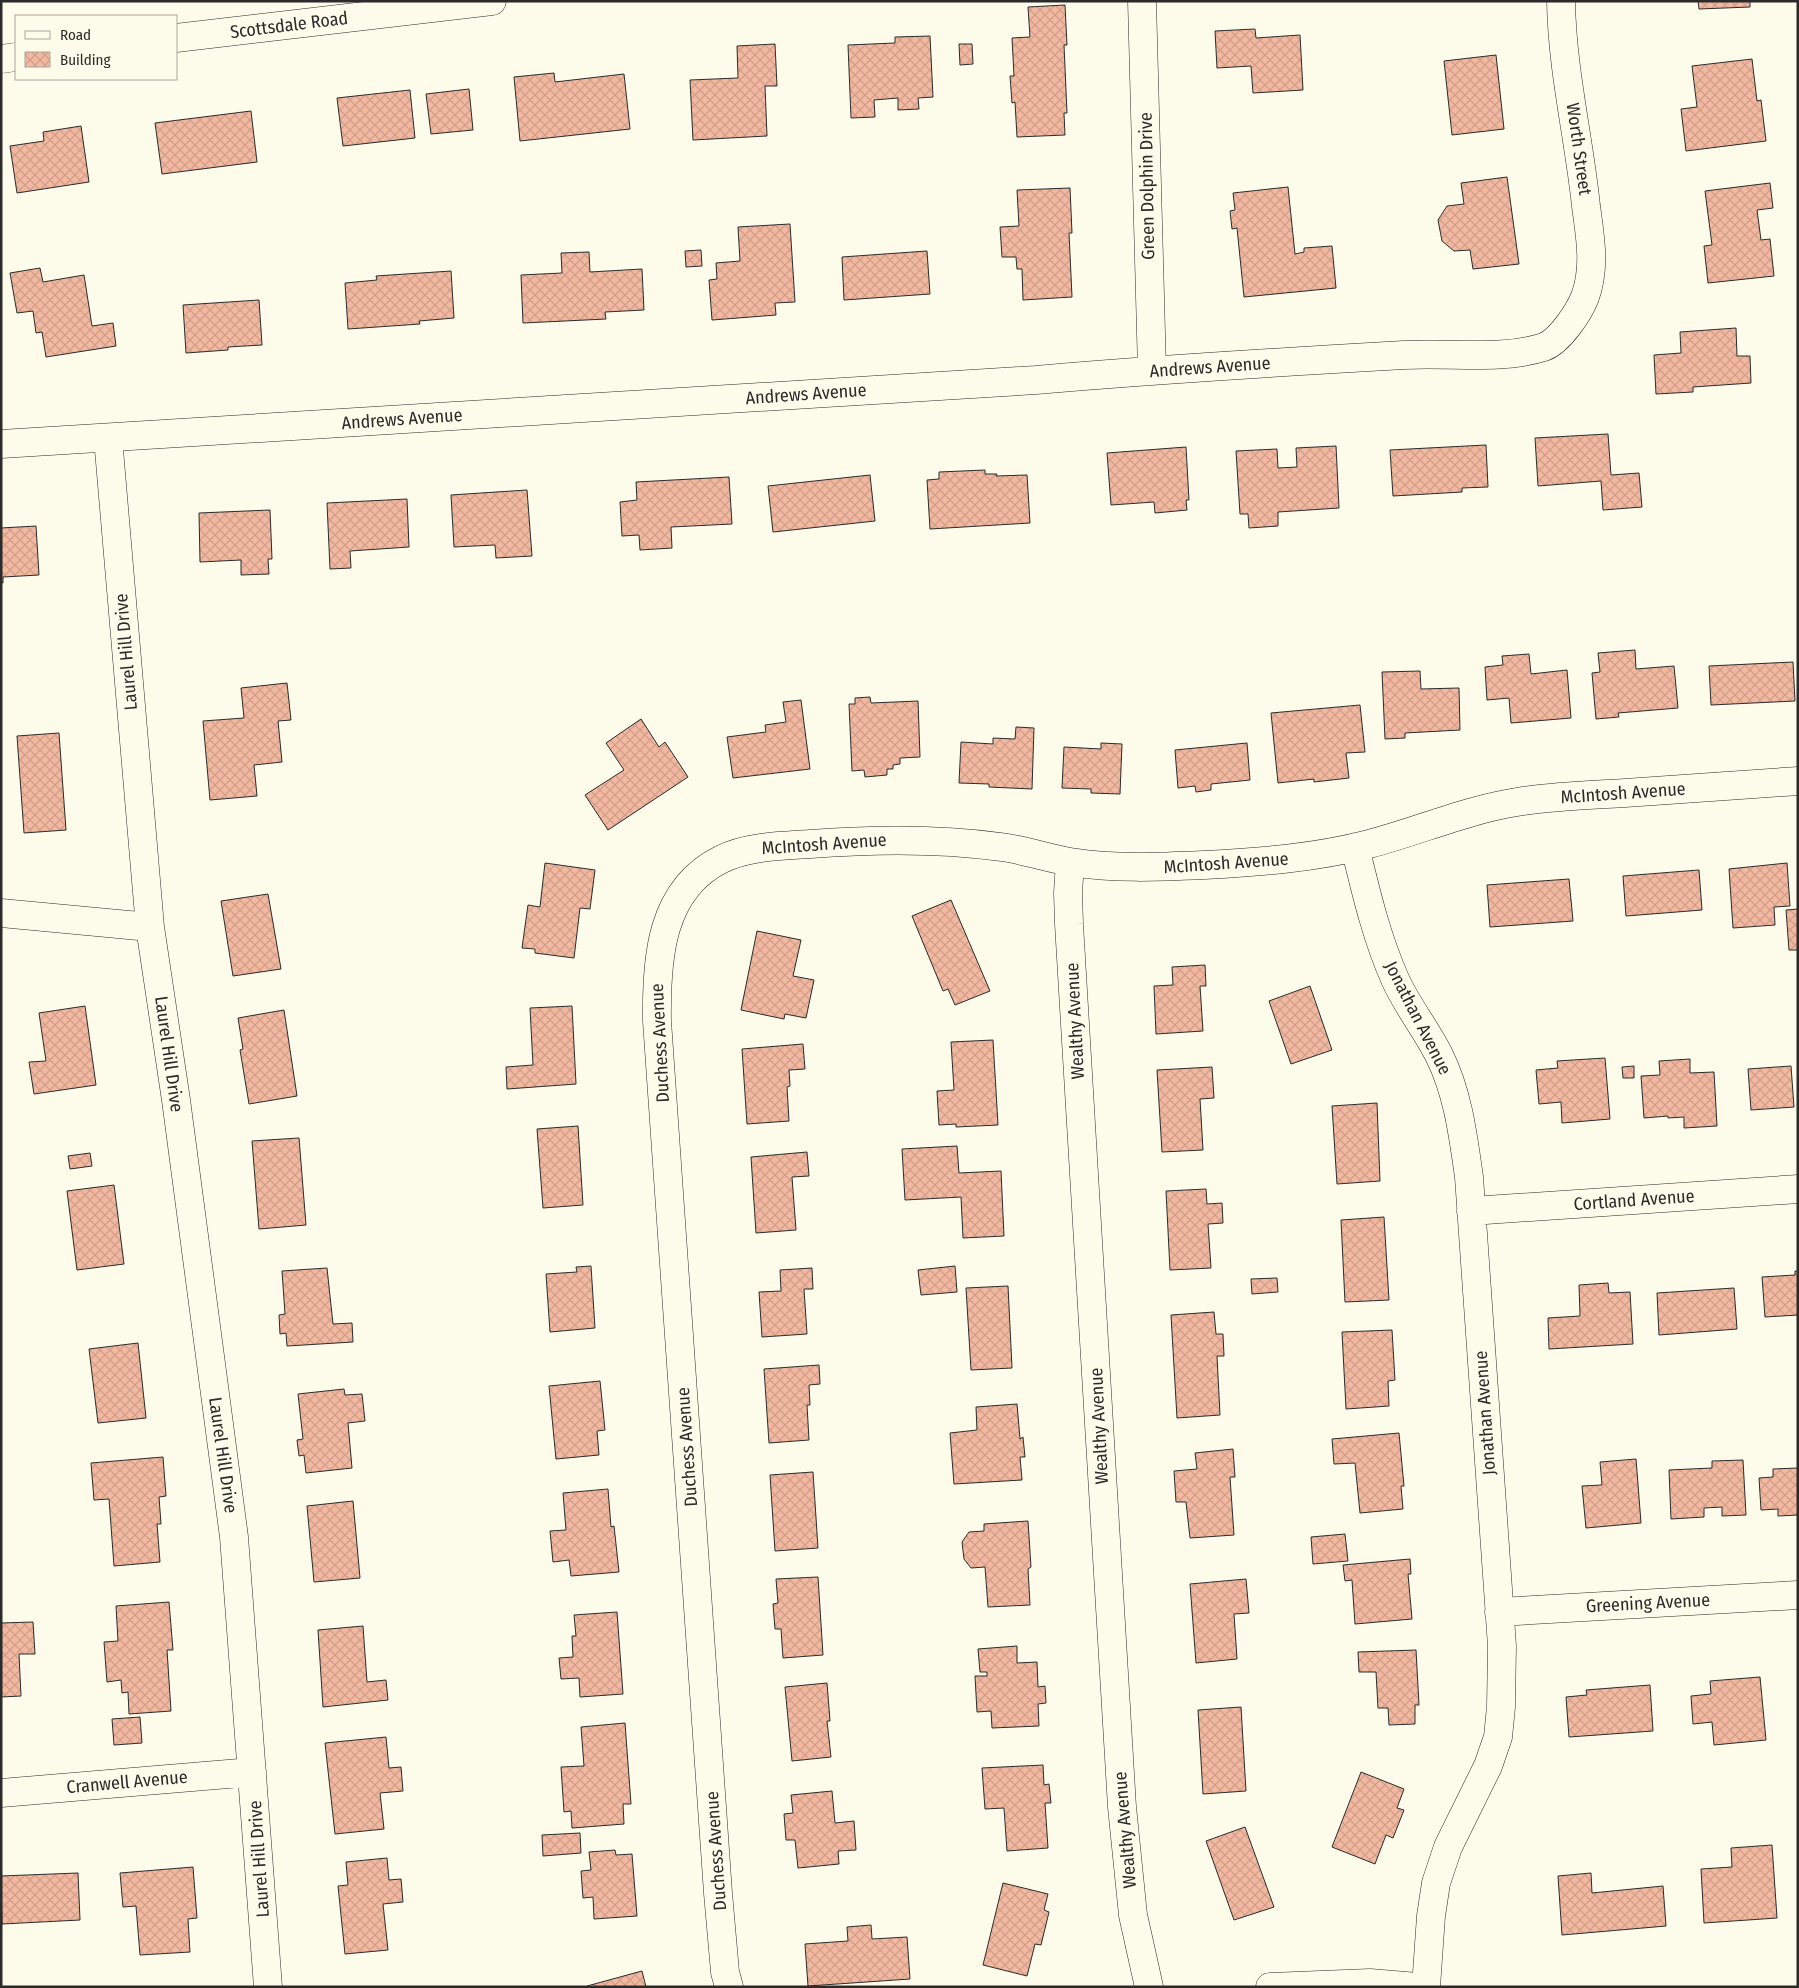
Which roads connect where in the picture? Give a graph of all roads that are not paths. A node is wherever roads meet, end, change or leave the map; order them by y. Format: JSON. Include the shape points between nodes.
{"nodes":[{"id":1,"x":492,"y":1,"type":"edge"},
{"id":2,"x":1142,"y":1,"type":"edge"},
{"id":3,"x":1561,"y":1,"type":"edge"},
{"id":4,"x":178,"y":38,"type":"edge"},
{"id":5,"x":15,"y":57,"type":"edge"},
{"id":6,"x":1,"y":59,"type":"edge"},
{"id":7,"x":1585,"y":296,"type":"joint"},
{"id":8,"x":1152,"y":370,"type":"junction"},
{"id":9,"x":108,"y":438,"type":"junction"},
{"id":10,"x":1,"y":444,"type":"edge"},
{"id":11,"x":1798,"y":781,"type":"edge"},
{"id":12,"x":1355,"y":847,"type":"junction"},
{"id":13,"x":1070,"y":862,"type":"junction"},
{"id":14,"x":673,"y":909,"type":"joint"},
{"id":15,"x":1,"y":913,"type":"edge"},
{"id":16,"x":150,"y":927,"type":"junction"},
{"id":17,"x":1798,"y":1189,"type":"edge"},
{"id":18,"x":1471,"y":1211,"type":"junction"},
{"id":19,"x":1798,"y":1595,"type":"edge"},
{"id":20,"x":1499,"y":1612,"type":"junction"},
{"id":21,"x":252,"y":1772,"type":"junction"},
{"id":22,"x":1,"y":1793,"type":"edge"},
{"id":23,"x":268,"y":1987,"type":"edge"},
{"id":24,"x":729,"y":1987,"type":"edge"},
{"id":25,"x":1149,"y":1987,"type":"edge"},
{"id":26,"x":1270,"y":1987,"type":"edge"},
{"id":27,"x":1417,"y":1987,"type":"edge"},
{"id":28,"x":1426,"y":1987,"type":"edge"}],
"edges":[{"from":1,"to":4,"type":"street","name":"Scottsdale Road"},
{"from":2,"to":8,"type":"street","name":"Green Dolphin Drive"},
{"from":3,"to":7,"type":"street","name":"Worth Street","via":[[1592,261]]},
{"from":5,"to":6,"type":"street"},
{"from":7,"to":8,"type":"street","name":"Andrews Avenue","via":[[1570,325],[1546,346],[1518,352],[1490,355],[1431,353]]},
{"from":8,"to":9,"type":"street","name":"Andrews Avenue"},
{"from":9,"to":10,"type":"street","name":"Andrews Avenue"},
{"from":9,"to":16,"type":"street","name":"Laurel Hill Drive"},
{"from":11,"to":12,"type":"street","name":"McIntosh Avenue","via":[[1518,802],[1458,815]]},
{"from":12,"to":13,"type":"street","name":"McIntosh Avenue","via":[[1275,860],[1167,867],[1129,868]]},
{"from":12,"to":18,"type":"street","name":"Jonathan Avenue","via":[[1382,948],[1396,981],[1429,1036],[1450,1080],[1464,1143]]},
{"from":13,"to":14,"type":"street","name":"McIntosh Avenue","via":[[1004,847],[933,840],[857,840],[761,849],[722,858],[692,879]]},
{"from":13,"to":25,"type":"street","name":"Wealthy Avenue","via":[[1069,924],[1122,1807],[1133,1915]]},
{"from":14,"to":24,"type":"street","name":"Duchess Avenue","via":[[657,966],[657,1021],[718,1893]]},
{"from":15,"to":16,"type":"street"},
{"from":16,"to":21,"type":"street","name":"Laurel Hill Drive","via":[[234,1537]]},
{"from":17,"to":18,"type":"street","name":"Cortland Avenue"},
{"from":18,"to":20,"type":"street","name":"Jonathan Avenue"},
{"from":19,"to":20,"type":"street","name":"Greening Avenue"},
{"from":20,"to":28,"type":"street","name":"Jonathan Avenue","via":[[1502,1678],[1498,1737],[1488,1766],[1448,1847],[1436,1883]]},
{"from":21,"to":22,"type":"street","name":"Cranwell Avenue"},
{"from":21,"to":23,"type":"street","name":"Laurel Hill Drive"},
{"from":26,"to":27,"type":"street","via":[[1370,1983]]}]}
